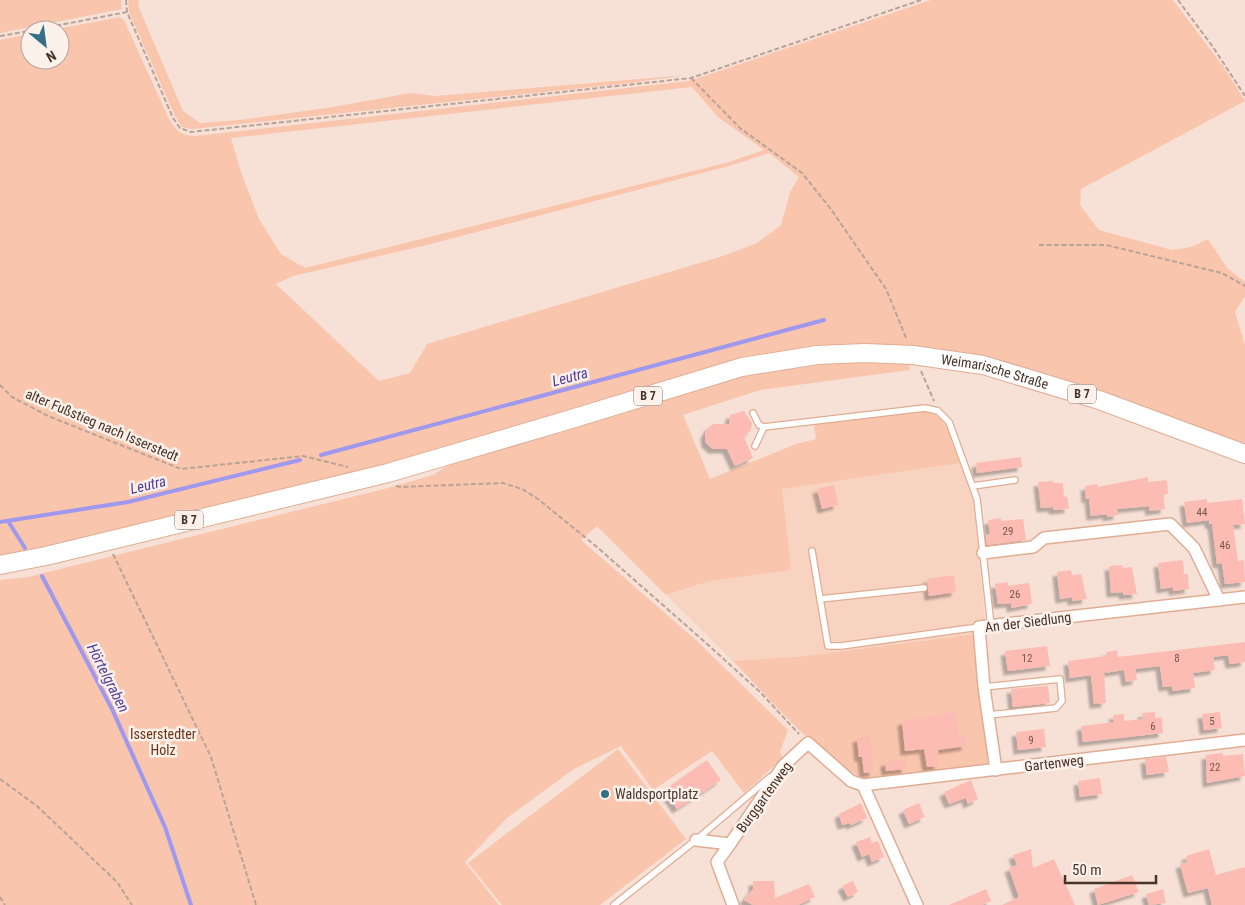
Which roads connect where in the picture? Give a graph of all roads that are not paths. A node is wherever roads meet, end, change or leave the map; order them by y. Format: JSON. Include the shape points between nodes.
{"nodes":[{"id":1,"x":753,"y":413,"type":"dead end"},
{"id":2,"x":764,"y":428,"type":"junction"},
{"id":3,"x":755,"y":446,"type":"dead end"},
{"id":4,"x":1245,"y":454,"type":"edge"},
{"id":5,"x":1015,"y":480,"type":"dead end"},
{"id":6,"x":972,"y":486,"type":"junction"},
{"id":7,"x":812,"y":551,"type":"dead end"},
{"id":8,"x":983,"y":553,"type":"junction"},
{"id":9,"x":0,"y":565,"type":"edge"},
{"id":10,"x":924,"y":588,"type":"dead end"},
{"id":11,"x":1245,"y":597,"type":"edge"},
{"id":12,"x":820,"y":600,"type":"junction"},
{"id":13,"x":1218,"y":600,"type":"junction"},
{"id":14,"x":991,"y":626,"type":"junction"},
{"id":15,"x":979,"y":627,"type":"junction"},
{"id":16,"x":984,"y":687,"type":"junction"},
{"id":17,"x":988,"y":715,"type":"junction"},
{"id":18,"x":1245,"y":740,"type":"edge"},
{"id":19,"x":783,"y":766,"type":"junction"},
{"id":20,"x":996,"y":770,"type":"junction"},
{"id":21,"x":863,"y":785,"type":"junction"},
{"id":22,"x":696,"y":840,"type":"junction"},
{"id":23,"x":730,"y":844,"type":"junction"},
{"id":24,"x":614,"y":905,"type":"edge"},
{"id":25,"x":733,"y":905,"type":"edge"},
{"id":26,"x":917,"y":905,"type":"edge"}],
"edges":[{"from":1,"to":2,"type":"lane"},
{"from":2,"to":3,"type":"lane"},
{"from":2,"to":6,"type":"lane","via":[[925,408],[938,411],[949,422]]},
{"from":4,"to":9,"type":"main road","name":"Weimarische Straße","number":"B 7","via":[[1108,403],[984,365],[913,355],[816,355],[742,367],[388,472]]},
{"from":5,"to":6,"type":"lane"},
{"from":6,"to":8,"type":"lane","via":[[977,499]]},
{"from":7,"to":12,"type":"lane"},
{"from":8,"to":13,"type":"street","via":[[1033,547],[1044,538],[1170,524],[1194,548]]},
{"from":8,"to":14,"type":"lane"},
{"from":10,"to":12,"type":"lane"},
{"from":11,"to":13,"type":"street","name":"An der Siedlung"},
{"from":12,"to":15,"type":"lane","via":[[828,646]]},
{"from":13,"to":14,"type":"street","name":"An der Siedlung"},
{"from":14,"to":15,"type":"street","name":"An der Siedlung"},
{"from":15,"to":16,"type":"street","name":"An der Siedlung"},
{"from":16,"to":17,"type":"street","name":"An der Siedlung"},
{"from":16,"to":17,"type":"lane","via":[[1060,679],[1062,700],[1056,708]]},
{"from":17,"to":20,"type":"street","name":"An der Siedlung"},
{"from":18,"to":20,"type":"street","name":"Gartenweg"},
{"from":19,"to":21,"type":"street","name":"Burggartenweg","via":[[808,743],[851,780]]},
{"from":19,"to":22,"type":"lane"},
{"from":19,"to":23,"type":"street","name":"Burggartenweg"},
{"from":20,"to":21,"type":"street","name":"Gartenweg"},
{"from":21,"to":26,"type":"street"},
{"from":22,"to":23,"type":"street"},
{"from":22,"to":24,"type":"lane"},
{"from":23,"to":25,"type":"street","name":"Burggartenweg","via":[[717,862]]}]}
